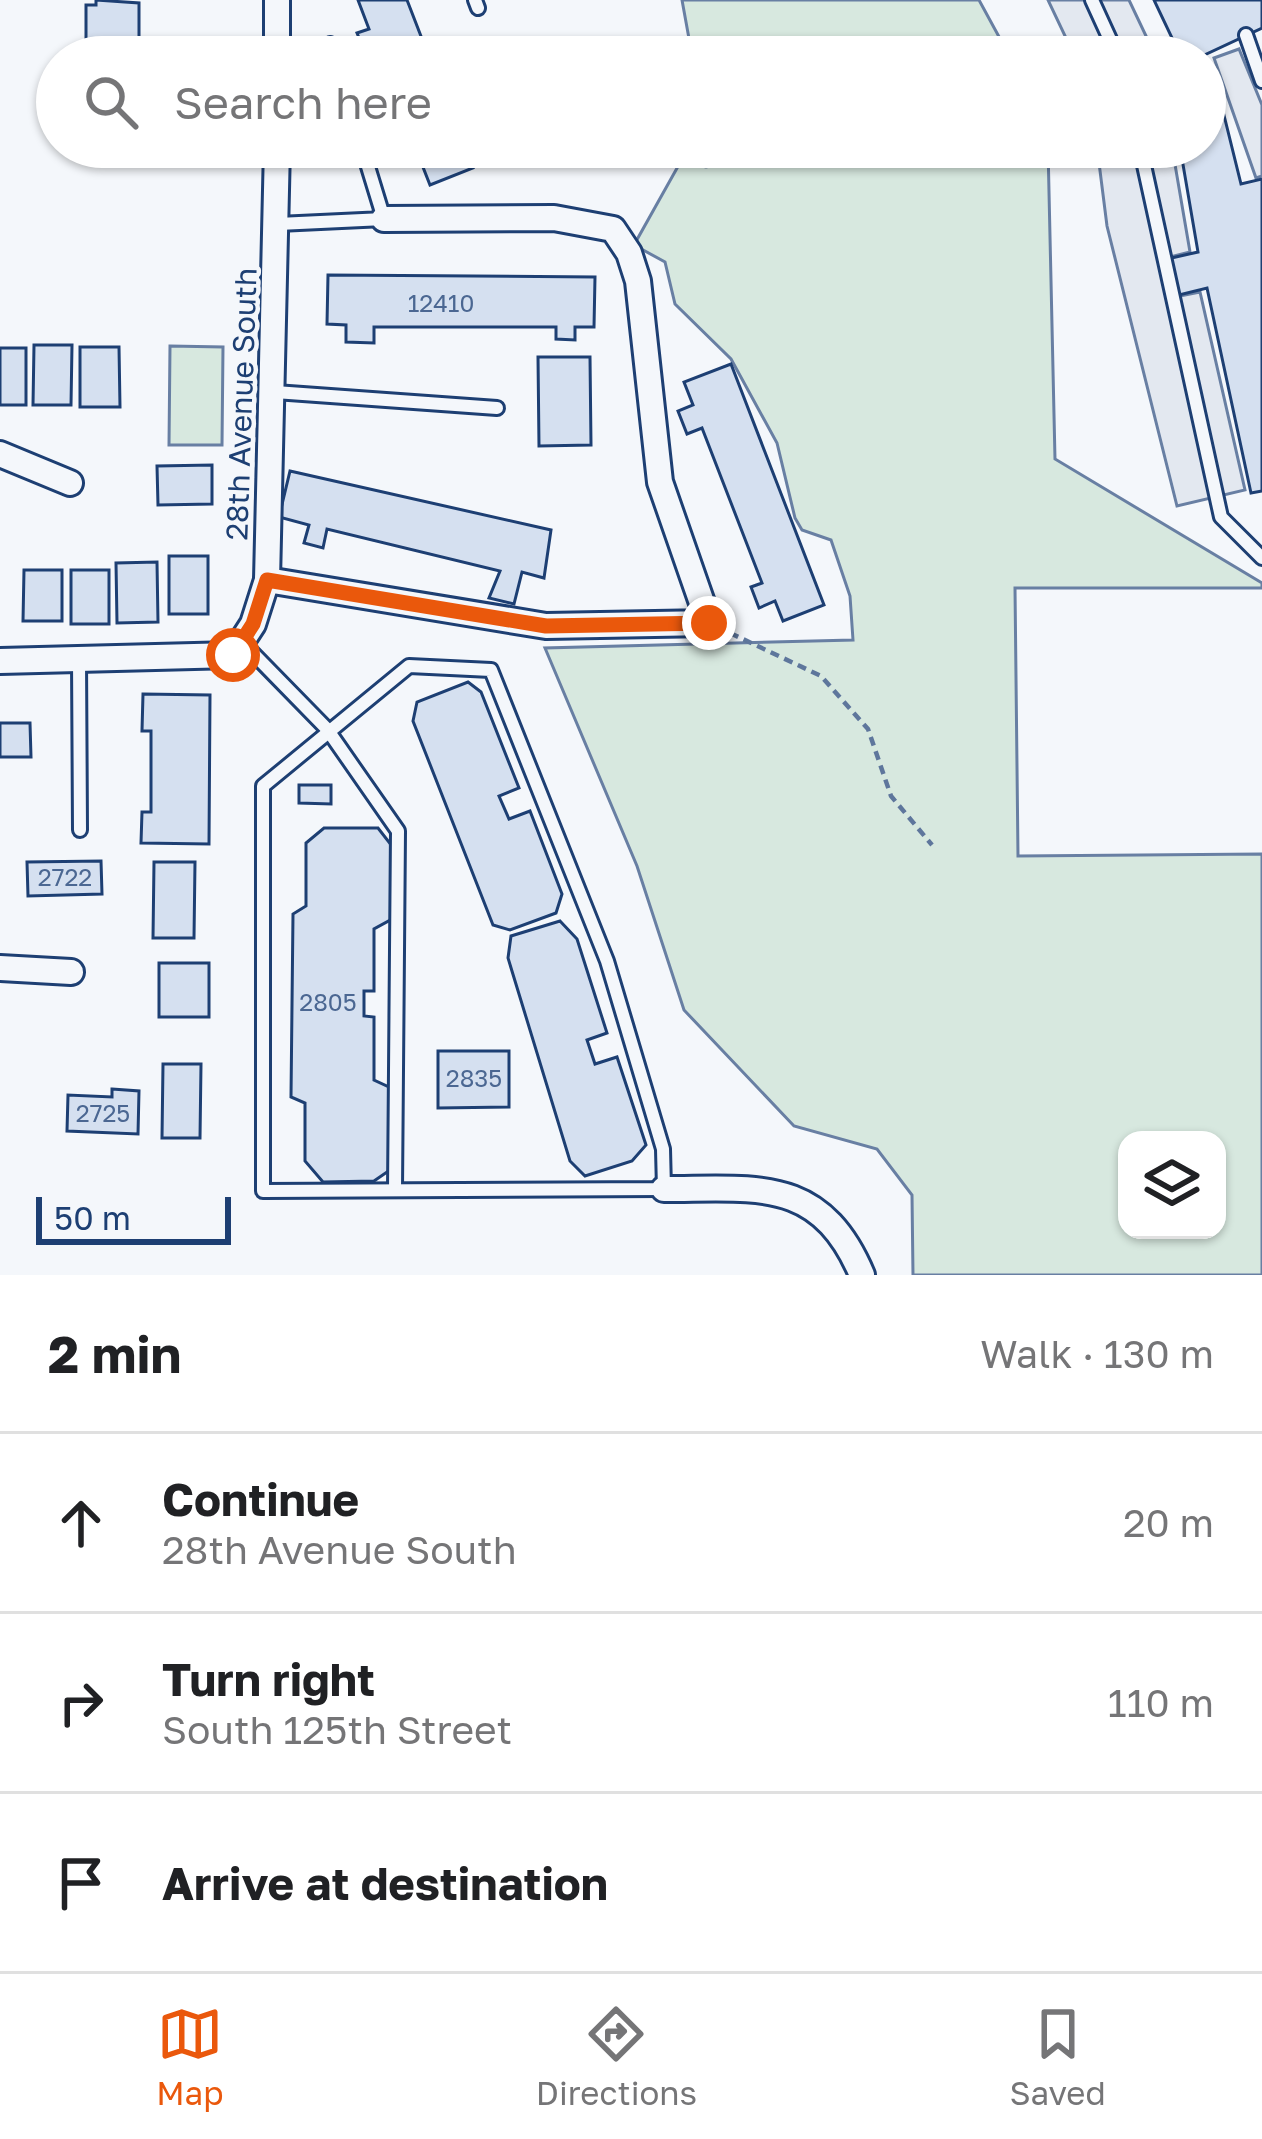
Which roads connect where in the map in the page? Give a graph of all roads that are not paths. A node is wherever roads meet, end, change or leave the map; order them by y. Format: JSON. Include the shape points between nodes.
{"nodes":[{"id":1,"x":277,"y":0,"type":"edge"},
{"id":2,"x":1092,"y":0,"type":"edge"},
{"id":3,"x":1246,"y":35,"type":"dead end"},
{"id":4,"x":277,"y":36,"type":"edge"},
{"id":5,"x":1108,"y":36,"type":"edge"},
{"id":6,"x":1262,"y":81,"type":"edge"},
{"id":7,"x":277,"y":168,"type":"edge"},
{"id":8,"x":368,"y":168,"type":"edge"},
{"id":9,"x":1145,"y":168,"type":"edge"},
{"id":10,"x":384,"y":219,"type":"junction"},
{"id":11,"x":278,"y":224,"type":"junction"},
{"id":12,"x":274,"y":392,"type":"junction"},
{"id":13,"x":497,"y":408,"type":"dead end"},
{"id":14,"x":0,"y":454,"type":"edge"},
{"id":15,"x":70,"y":483,"type":"dead end"},
{"id":16,"x":1262,"y":558,"type":"edge"},
{"id":17,"x":267,"y":580,"type":"junction"},
{"id":18,"x":237,"y":648,"type":"junction"},
{"id":19,"x":79,"y":659,"type":"junction"},
{"id":20,"x":0,"y":661,"type":"edge"},
{"id":21,"x":327,"y":729,"type":"junction"},
{"id":22,"x":80,"y":830,"type":"dead end"},
{"id":23,"x":0,"y":968,"type":"edge"},
{"id":24,"x":71,"y":972,"type":"dead end"},
{"id":25,"x":664,"y":1189,"type":"junction"},
{"id":26,"x":394,"y":1190,"type":"junction"},
{"id":27,"x":862,"y":1275,"type":"edge"}],
"edges":[{"from":1,"to":4,"type":"street"},
{"from":2,"to":5,"type":"lane"},
{"from":3,"to":6,"type":"lane"},
{"from":7,"to":11,"type":"street","name":"28th Avenue South"},
{"from":8,"to":10,"type":"lane"},
{"from":9,"to":16,"type":"lane","via":[[1221,517]]},
{"from":10,"to":11,"type":"lane"},
{"from":10,"to":17,"type":"street","via":[[554,218],[613,229],[638,281],[660,482],[709,623],[546,626]]},
{"from":11,"to":12,"type":"street","name":"28th Avenue South"},
{"from":12,"to":13,"type":"lane"},
{"from":12,"to":17,"type":"street","name":"28th Avenue South"},
{"from":14,"to":15,"type":"street"},
{"from":17,"to":18,"type":"street","name":"28th Avenue South"},
{"from":18,"to":19,"type":"street"},
{"from":18,"to":21,"type":"lane"},
{"from":19,"to":20,"type":"street"},
{"from":19,"to":22,"type":"lane"},
{"from":21,"to":25,"type":"lane","via":[[409,666],[491,670],[607,961],[664,1149]]},
{"from":21,"to":26,"type":"lane","via":[[398,831]]},
{"from":21,"to":26,"type":"lane","via":[[263,786],[263,1191]]},
{"from":23,"to":24,"type":"street"},
{"from":25,"to":26,"type":"lane"},
{"from":25,"to":27,"type":"street","via":[[794,1195],[825,1213]]}]}
